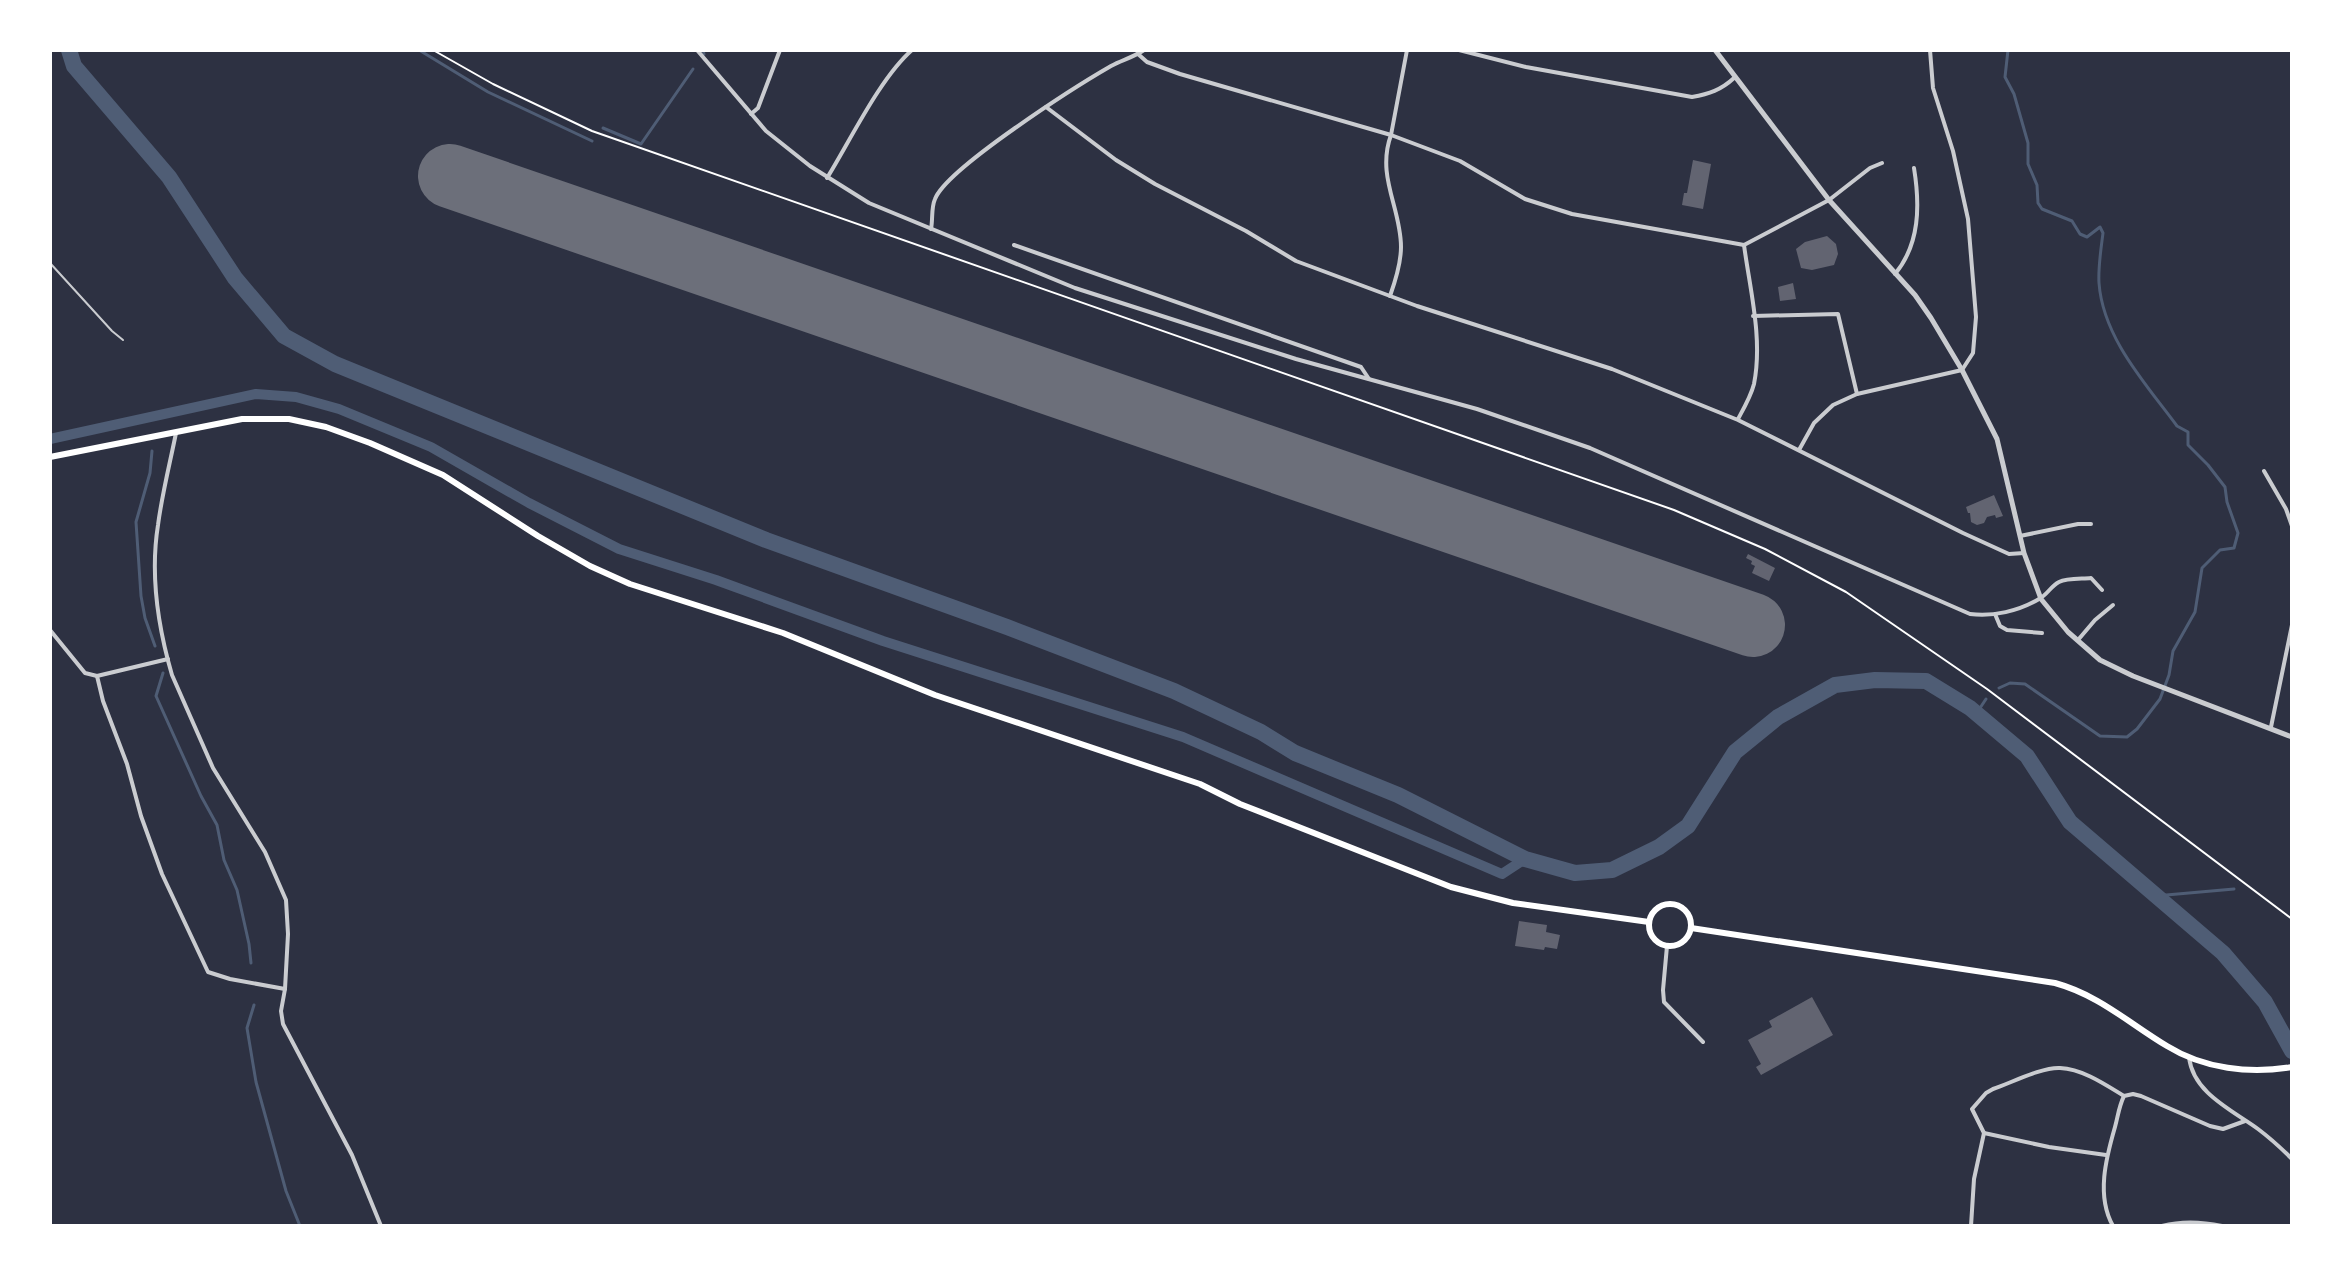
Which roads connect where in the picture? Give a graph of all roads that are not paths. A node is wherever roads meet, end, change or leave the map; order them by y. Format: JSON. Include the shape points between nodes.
{"nodes":[{"id":1,"x":697,"y":50,"type":"edge"},
{"id":2,"x":780,"y":50,"type":"edge"},
{"id":3,"x":912,"y":50,"type":"edge"},
{"id":4,"x":1144,"y":50,"type":"edge"},
{"id":5,"x":1407,"y":50,"type":"edge"},
{"id":6,"x":1459,"y":50,"type":"edge"},
{"id":7,"x":1715,"y":50,"type":"edge"},
{"id":8,"x":1930,"y":50,"type":"edge"},
{"id":9,"x":1138,"y":54,"type":"junction"},
{"id":10,"x":1734,"y":78,"type":"junction"},
{"id":11,"x":1046,"y":107,"type":"junction"},
{"id":12,"x":751,"y":114,"type":"junction"},
{"id":13,"x":1391,"y":135,"type":"junction"},
{"id":14,"x":1882,"y":163,"type":"dead end"},
{"id":15,"x":1914,"y":168,"type":"dead end"},
{"id":16,"x":827,"y":178,"type":"junction"},
{"id":17,"x":1829,"y":200,"type":"junction"},
{"id":18,"x":931,"y":229,"type":"junction"},
{"id":19,"x":1014,"y":245,"type":"dead end"},
{"id":20,"x":1744,"y":245,"type":"junction"},
{"id":21,"x":50,"y":263,"type":"edge"},
{"id":22,"x":1895,"y":274,"type":"junction"},
{"id":23,"x":1390,"y":296,"type":"junction"},
{"id":24,"x":1753,"y":316,"type":"junction"},
{"id":25,"x":123,"y":340,"type":"dead end"},
{"id":26,"x":1962,"y":370,"type":"junction"},
{"id":27,"x":1370,"y":381,"type":"junction"},
{"id":28,"x":1857,"y":394,"type":"junction"},
{"id":29,"x":1738,"y":420,"type":"junction"},
{"id":30,"x":177,"y":430,"type":"junction"},
{"id":31,"x":1799,"y":450,"type":"junction"},
{"id":32,"x":50,"y":457,"type":"edge"},
{"id":33,"x":2264,"y":471,"type":"dead end"},
{"id":34,"x":2091,"y":524,"type":"dead end"},
{"id":35,"x":2292,"y":526,"type":"edge"},
{"id":36,"x":2020,"y":536,"type":"junction"},
{"id":37,"x":2024,"y":553,"type":"junction"},
{"id":38,"x":2102,"y":590,"type":"dead end"},
{"id":39,"x":2041,"y":599,"type":"junction"},
{"id":40,"x":2113,"y":605,"type":"dead end"},
{"id":41,"x":1995,"y":614,"type":"junction"},
{"id":42,"x":2292,"y":625,"type":"edge"},
{"id":43,"x":50,"y":630,"type":"edge"},
{"id":44,"x":2042,"y":633,"type":"dead end"},
{"id":45,"x":2078,"y":640,"type":"junction"},
{"id":46,"x":168,"y":659,"type":"junction"},
{"id":47,"x":97,"y":676,"type":"junction"},
{"id":48,"x":2271,"y":727,"type":"junction"},
{"id":49,"x":2292,"y":737,"type":"edge"},
{"id":50,"x":1649,"y":922,"type":"junction"},
{"id":51,"x":1691,"y":928,"type":"junction"},
{"id":52,"x":1667,"y":946,"type":"junction"},
{"id":53,"x":285,"y":989,"type":"junction"},
{"id":54,"x":1703,"y":1042,"type":"dead end"},
{"id":55,"x":2189,"y":1057,"type":"junction"},
{"id":56,"x":2292,"y":1067,"type":"edge"},
{"id":57,"x":2124,"y":1096,"type":"junction"},
{"id":58,"x":2245,"y":1121,"type":"junction"},
{"id":59,"x":1984,"y":1133,"type":"junction"},
{"id":60,"x":2106,"y":1155,"type":"junction"},
{"id":61,"x":2292,"y":1159,"type":"edge"},
{"id":62,"x":381,"y":1226,"type":"edge"},
{"id":63,"x":1971,"y":1226,"type":"edge"},
{"id":64,"x":2113,"y":1226,"type":"edge"},
{"id":65,"x":2162,"y":1226,"type":"edge"},
{"id":66,"x":2222,"y":1226,"type":"edge"}],
"edges":[{"from":1,"to":12,"type":"street"},
{"from":2,"to":12,"type":"street"},
{"from":3,"to":16,"type":"street","via":[[880,89]]},
{"from":4,"to":9,"type":"street"},
{"from":5,"to":13,"type":"street"},
{"from":6,"to":10,"type":"street","via":[[1692,97],[1711,94]]},
{"from":7,"to":10,"type":"street"},
{"from":8,"to":26,"type":"street","via":[[1933,88],[1968,219],[1976,317],[1973,353]]},
{"from":9,"to":11,"type":"street"},
{"from":9,"to":13,"type":"street","via":[[1180,74]]},
{"from":10,"to":17,"type":"street"},
{"from":11,"to":18,"type":"street","via":[[940,189]]},
{"from":11,"to":23,"type":"street","via":[[1155,184],[1296,261]]},
{"from":12,"to":16,"type":"street"},
{"from":13,"to":20,"type":"street","via":[[1460,161],[1525,199],[1572,214]]},
{"from":13,"to":23,"type":"street","via":[[1386,170],[1401,248]]},
{"from":14,"to":17,"type":"street"},
{"from":15,"to":22,"type":"street","via":[[1915,237]]},
{"from":16,"to":18,"type":"street"},
{"from":17,"to":20,"type":"street"},
{"from":17,"to":22,"type":"street"},
{"from":18,"to":27,"type":"street","via":[[1075,288]]},
{"from":19,"to":27,"type":"street","via":[[1361,367]]},
{"from":20,"to":24,"type":"street"},
{"from":21,"to":25,"type":"lane"},
{"from":22,"to":26,"type":"street","via":[[1915,295]]},
{"from":23,"to":29,"type":"street","via":[[1612,369]]},
{"from":24,"to":28,"type":"street","via":[[1838,314]]},
{"from":24,"to":29,"type":"street","via":[[1753,388]]},
{"from":26,"to":28,"type":"street"},
{"from":26,"to":36,"type":"street","via":[[1997,439]]},
{"from":27,"to":41,"type":"street","via":[[1477,409],[1590,448],[1970,614]]},
{"from":28,"to":31,"type":"street","via":[[1833,405],[1814,423]]},
{"from":29,"to":31,"type":"street"},
{"from":30,"to":32,"type":"main road"},
{"from":30,"to":46,"type":"street","via":[[157,528],[155,578]]},
{"from":30,"to":50,"type":"main road","via":[[242,419],[289,419],[370,443],[443,475],[551,544],[630,584],[783,633],[949,700],[1200,784],[1451,887],[1513,903]]},
{"from":31,"to":37,"type":"street","via":[[2009,554]]},
{"from":33,"to":35,"type":"street"},
{"from":34,"to":36,"type":"street"},
{"from":36,"to":37,"type":"street"},
{"from":37,"to":39,"type":"street"},
{"from":38,"to":39,"type":"street","via":[[2091,578],[2064,581]]},
{"from":39,"to":41,"type":"street"},
{"from":39,"to":45,"type":"street"},
{"from":40,"to":45,"type":"street"},
{"from":41,"to":44,"type":"street","via":[[2007,630]]},
{"from":42,"to":48,"type":"street"},
{"from":43,"to":47,"type":"street","via":[[85,673]]},
{"from":45,"to":48,"type":"street","via":[[2100,660],[2151,684]]},
{"from":46,"to":47,"type":"street"},
{"from":46,"to":53,"type":"street","via":[[213,768],[265,852],[286,900]]},
{"from":47,"to":53,"type":"street","via":[[162,874],[208,972]]},
{"from":48,"to":49,"type":"street"},
{"from":50,"to":51,"type":"main road","via":[[1657,909],[1672,904],[1689,915]]},
{"from":50,"to":52,"type":"main road","via":[[1651,935]]},
{"from":51,"to":52,"type":"main road","via":[[1680,944]]},
{"from":51,"to":55,"type":"main road","via":[[2055,983],[2089,995]]},
{"from":52,"to":54,"type":"street","via":[[1664,1002]]},
{"from":53,"to":62,"type":"street","via":[[283,1024],[352,1155]]},
{"from":55,"to":56,"type":"main road","via":[[2261,1070]]},
{"from":55,"to":58,"type":"street","via":[[2201,1085]]},
{"from":57,"to":58,"type":"street","via":[[2141,1096],[2223,1129]]},
{"from":57,"to":59,"type":"street","via":[[2077,1072],[2043,1072],[1982,1098],[1972,1109]]},
{"from":57,"to":60,"type":"street"},
{"from":58,"to":61,"type":"street"},
{"from":59,"to":60,"type":"street"},
{"from":59,"to":63,"type":"street"},
{"from":60,"to":64,"type":"street","via":[[2105,1194]]},
{"from":65,"to":66,"type":"street"}]}
